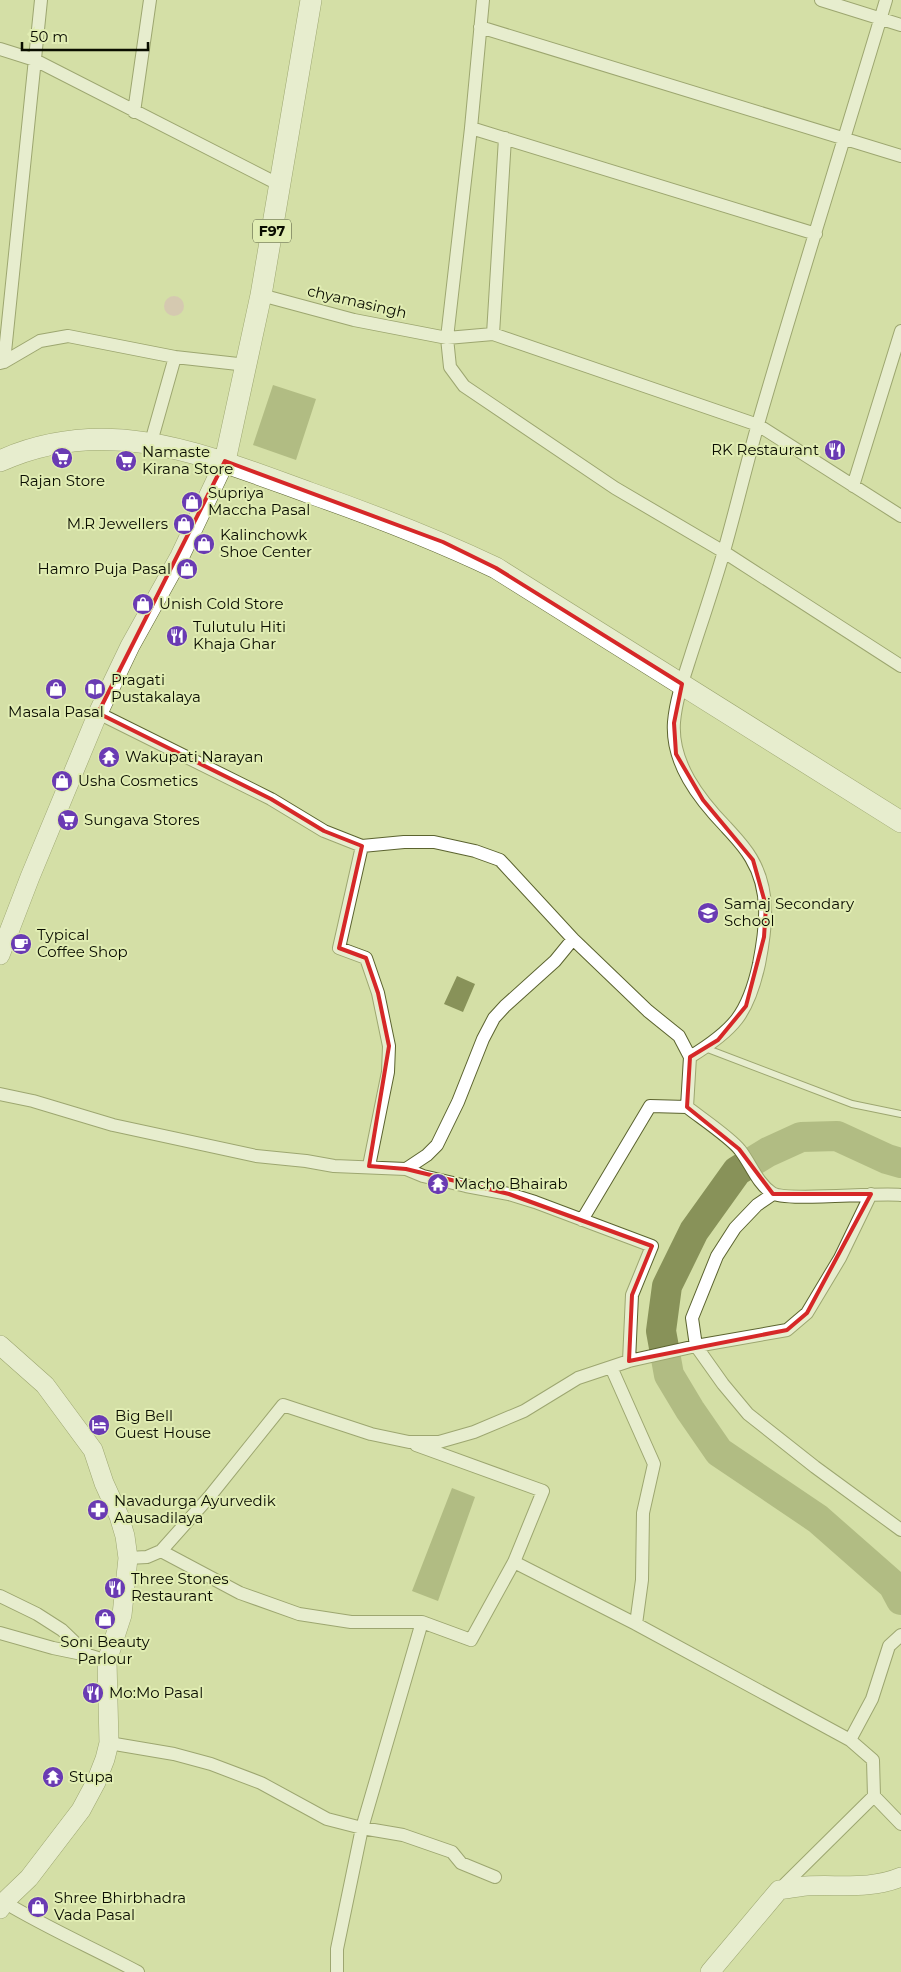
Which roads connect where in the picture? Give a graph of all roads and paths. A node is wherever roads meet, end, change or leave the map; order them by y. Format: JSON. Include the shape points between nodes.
{"nodes":[{"id":1,"x":41,"y":0,"type":"edge"},
{"id":2,"x":150,"y":0,"type":"edge"},
{"id":3,"x":311,"y":0,"type":"edge"},
{"id":4,"x":483,"y":0,"type":"edge"},
{"id":5,"x":820,"y":0,"type":"edge"},
{"id":6,"x":886,"y":0,"type":"edge"},
{"id":7,"x":881,"y":18,"type":"junction"},
{"id":8,"x":901,"y":25,"type":"edge"},
{"id":9,"x":480,"y":27,"type":"junction"},
{"id":10,"x":0,"y":49,"type":"edge"},
{"id":11,"x":35,"y":60,"type":"junction"},
{"id":12,"x":134,"y":112,"type":"junction"},
{"id":13,"x":471,"y":128,"type":"junction"},
{"id":14,"x":505,"y":138,"type":"junction"},
{"id":15,"x":843,"y":138,"type":"junction"},
{"id":16,"x":901,"y":156,"type":"edge"},
{"id":17,"x":280,"y":185,"type":"junction"},
{"id":18,"x":816,"y":234,"type":"junction"},
{"id":19,"x":0,"y":274,"type":"edge"},
{"id":20,"x":13,"y":276,"type":"junction"},
{"id":21,"x":261,"y":295,"type":"junction"},
{"id":22,"x":901,"y":331,"type":"edge"},
{"id":23,"x":493,"y":334,"type":"junction"},
{"id":24,"x":447,"y":338,"type":"junction"},
{"id":25,"x":175,"y":357,"type":"junction"},
{"id":26,"x":2,"y":362,"type":"edge"},
{"id":27,"x":247,"y":365,"type":"junction"},
{"id":28,"x":758,"y":424,"type":"junction"},
{"id":29,"x":151,"y":442,"type":"junction"},
{"id":30,"x":0,"y":461,"type":"edge"},
{"id":31,"x":225,"y":461,"type":"junction"},
{"id":32,"x":853,"y":486,"type":"junction"},
{"id":33,"x":901,"y":516,"type":"edge"},
{"id":34,"x":724,"y":552,"type":"junction"},
{"id":35,"x":901,"y":666,"type":"edge"},
{"id":36,"x":682,"y":684,"type":"junction"},
{"id":37,"x":98,"y":713,"type":"junction"},
{"id":38,"x":901,"y":822,"type":"edge"},
{"id":39,"x":362,"y":846,"type":"junction"},
{"id":40,"x":573,"y":939,"type":"junction"},
{"id":41,"x":0,"y":955,"type":"edge"},
{"id":42,"x":705,"y":1048,"type":"junction"},
{"id":43,"x":690,"y":1057,"type":"junction"},
{"id":44,"x":0,"y":1094,"type":"edge"},
{"id":45,"x":687,"y":1107,"type":"junction"},
{"id":46,"x":901,"y":1114,"type":"edge"},
{"id":47,"x":369,"y":1166,"type":"junction"},
{"id":48,"x":406,"y":1169,"type":"junction"},
{"id":49,"x":773,"y":1194,"type":"junction"},
{"id":50,"x":871,"y":1194,"type":"junction"},
{"id":51,"x":901,"y":1195,"type":"edge"},
{"id":52,"x":582,"y":1220,"type":"junction"},
{"id":53,"x":0,"y":1345,"type":"edge"},
{"id":54,"x":696,"y":1346,"type":"junction"},
{"id":55,"x":629,"y":1361,"type":"junction"},
{"id":56,"x":611,"y":1367,"type":"junction"},
{"id":57,"x":409,"y":1442,"type":"junction"},
{"id":58,"x":901,"y":1530,"type":"edge"},
{"id":59,"x":161,"y":1551,"type":"junction"},
{"id":60,"x":128,"y":1558,"type":"junction"},
{"id":61,"x":514,"y":1562,"type":"junction"},
{"id":62,"x":0,"y":1596,"type":"edge"},
{"id":63,"x":422,"y":1622,"type":"junction"},
{"id":64,"x":636,"y":1624,"type":"junction"},
{"id":65,"x":0,"y":1633,"type":"edge"},
{"id":66,"x":901,"y":1635,"type":"edge"},
{"id":67,"x":88,"y":1655,"type":"junction"},
{"id":68,"x":107,"y":1661,"type":"junction"},
{"id":69,"x":850,"y":1740,"type":"junction"},
{"id":70,"x":108,"y":1743,"type":"junction"},
{"id":71,"x":874,"y":1796,"type":"junction"},
{"id":72,"x":901,"y":1824,"type":"edge"},
{"id":73,"x":362,"y":1828,"type":"junction"},
{"id":74,"x":495,"y":1877,"type":"dead end"},
{"id":75,"x":901,"y":1877,"type":"edge"},
{"id":76,"x":779,"y":1890,"type":"junction"},
{"id":77,"x":2,"y":1906,"type":"edge"},
{"id":78,"x":138,"y":1972,"type":"edge"},
{"id":79,"x":337,"y":1972,"type":"edge"},
{"id":80,"x":710,"y":1972,"type":"edge"}],
"edges":[{"from":1,"to":11,"type":"street"},
{"from":2,"to":12,"type":"street"},
{"from":3,"to":17,"type":"main road","number":"F97"},
{"from":4,"to":9,"type":"street"},
{"from":5,"to":7,"type":"street"},
{"from":6,"to":7,"type":"street"},
{"from":7,"to":8,"type":"street"},
{"from":7,"to":15,"type":"street"},
{"from":9,"to":13,"type":"street"},
{"from":9,"to":15,"type":"street"},
{"from":10,"to":11,"type":"street"},
{"from":11,"to":12,"type":"street"},
{"from":11,"to":20,"type":"street"},
{"from":12,"to":17,"type":"street"},
{"from":13,"to":14,"type":"street"},
{"from":13,"to":24,"type":"street"},
{"from":14,"to":18,"type":"street"},
{"from":14,"to":23,"type":"street"},
{"from":15,"to":16,"type":"street"},
{"from":15,"to":18,"type":"street"},
{"from":17,"to":21,"type":"main road","number":"F97"},
{"from":18,"to":28,"type":"street"},
{"from":19,"to":20,"type":"street"},
{"from":20,"to":26,"type":"street"},
{"from":21,"to":24,"type":"street","name":"chyamasingh","via":[[354,320]]},
{"from":21,"to":27,"type":"main road","number":"F97"},
{"from":22,"to":32,"type":"street"},
{"from":23,"to":24,"type":"street","name":"chyamasingh"},
{"from":23,"to":28,"type":"street"},
{"from":24,"to":34,"type":"street","via":[[450,367],[464,386],[615,488]]},
{"from":25,"to":26,"type":"street","via":[[68,336],[40,341]]},
{"from":25,"to":27,"type":"street"},
{"from":25,"to":29,"type":"street"},
{"from":27,"to":31,"type":"main road","number":"F97"},
{"from":28,"to":32,"type":"street"},
{"from":28,"to":34,"type":"street"},
{"from":29,"to":30,"type":"main road","via":[[71,441],[42,445]]},
{"from":29,"to":31,"type":"main road"},
{"from":31,"to":36,"type":"main road","via":[[443,542],[496,568]]},
{"from":31,"to":37,"type":"main road","via":[[184,548]]},
{"from":32,"to":33,"type":"street"},
{"from":34,"to":35,"type":"street"},
{"from":34,"to":36,"type":"street"},
{"from":36,"to":38,"type":"main road"},
{"from":36,"to":42,"type":"street","via":[[674,723],[676,754],[703,800],[752,860],[766,906],[764,937],[746,1006],[734,1025]]},
{"from":37,"to":39,"type":"street","via":[[271,799],[324,831]]},
{"from":37,"to":41,"type":"main road"},
{"from":39,"to":40,"type":"street","via":[[434,842],[500,860]]},
{"from":39,"to":47,"type":"street","via":[[339,948],[366,958],[378,993],[389,1046],[388,1072]]},
{"from":40,"to":43,"type":"street","via":[[679,1036]]},
{"from":40,"to":48,"type":"street","via":[[555,961],[494,1018],[437,1145]]},
{"from":42,"to":43,"type":"street"},
{"from":42,"to":46,"type":"lane","via":[[852,1104]]},
{"from":43,"to":45,"type":"street"},
{"from":44,"to":47,"type":"street","via":[[113,1126],[256,1156],[334,1166]]},
{"from":45,"to":49,"type":"street","via":[[739,1149]]},
{"from":45,"to":52,"type":"street","via":[[650,1106]]},
{"from":47,"to":48,"type":"street"},
{"from":48,"to":52,"type":"street","via":[[423,1176],[509,1194]]},
{"from":49,"to":50,"type":"street","via":[[798,1197]]},
{"from":49,"to":54,"type":"street","via":[[757,1205],[736,1228],[717,1256],[692,1318]]},
{"from":50,"to":51,"type":"street"},
{"from":50,"to":54,"type":"street","via":[[840,1258],[808,1313],[787,1330]]},
{"from":52,"to":55,"type":"street","via":[[652,1246],[632,1295]]},
{"from":53,"to":60,"type":"main road","via":[[45,1385],[93,1450],[119,1516]]},
{"from":54,"to":55,"type":"street"},
{"from":54,"to":58,"type":"street","via":[[748,1414]]},
{"from":55,"to":56,"type":"street"},
{"from":56,"to":57,"type":"street","via":[[578,1378],[524,1411],[474,1432],[440,1442]]},
{"from":56,"to":64,"type":"street","via":[[654,1464],[643,1513],[642,1580]]},
{"from":57,"to":59,"type":"street","via":[[371,1434],[284,1405]]},
{"from":57,"to":61,"type":"street","via":[[543,1491]]},
{"from":59,"to":60,"type":"street","via":[[147,1557]]},
{"from":59,"to":63,"type":"street","via":[[240,1593],[299,1614],[351,1622]]},
{"from":60,"to":68,"type":"main road","via":[[122,1615]]},
{"from":61,"to":63,"type":"street","via":[[471,1640]]},
{"from":61,"to":64,"type":"street"},
{"from":62,"to":67,"type":"street","via":[[62,1630]]},
{"from":63,"to":73,"type":"street"},
{"from":64,"to":69,"type":"street"},
{"from":65,"to":67,"type":"street"},
{"from":66,"to":69,"type":"street","via":[[889,1646],[872,1700]]},
{"from":67,"to":68,"type":"street"},
{"from":68,"to":70,"type":"main road"},
{"from":69,"to":71,"type":"street","via":[[874,1760]]},
{"from":70,"to":73,"type":"street","via":[[211,1764],[262,1783],[327,1818]]},
{"from":70,"to":77,"type":"main road","via":[[96,1782],[81,1810],[29,1878]]},
{"from":71,"to":72,"type":"street"},
{"from":71,"to":76,"type":"street"},
{"from":73,"to":74,"type":"street","via":[[404,1835],[452,1852],[461,1863]]},
{"from":73,"to":79,"type":"street","via":[[338,1948]]},
{"from":75,"to":76,"type":"main road","via":[[870,1886],[805,1886]]},
{"from":76,"to":80,"type":"main road"},
{"from":77,"to":78,"type":"street"}]}
